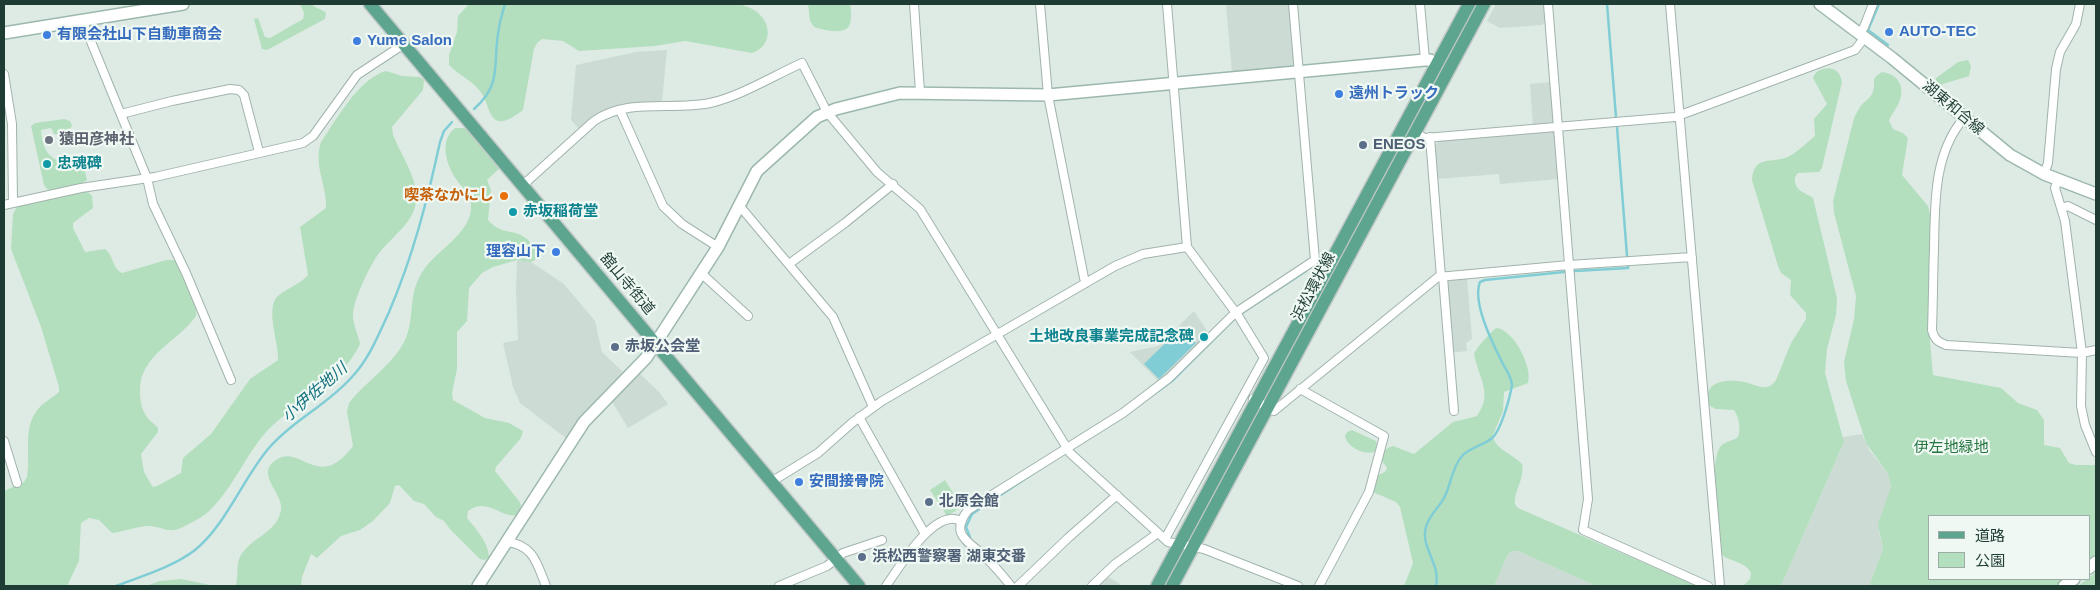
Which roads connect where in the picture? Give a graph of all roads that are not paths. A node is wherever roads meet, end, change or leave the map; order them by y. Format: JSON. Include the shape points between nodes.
{"nodes":[{"id":1,"x":183,"y":4,"type":"edge"},
{"id":2,"x":370,"y":4,"type":"edge"},
{"id":3,"x":914,"y":4,"type":"edge"},
{"id":4,"x":1040,"y":4,"type":"edge"},
{"id":5,"x":1167,"y":4,"type":"edge"},
{"id":6,"x":1293,"y":4,"type":"edge"},
{"id":7,"x":1420,"y":4,"type":"edge"},
{"id":8,"x":1469,"y":4,"type":"edge"},
{"id":9,"x":1484,"y":4,"type":"edge"},
{"id":10,"x":1548,"y":4,"type":"edge"},
{"id":11,"x":1670,"y":4,"type":"edge"},
{"id":12,"x":1820,"y":4,"type":"edge"},
{"id":13,"x":1874,"y":4,"type":"edge"},
{"id":14,"x":2080,"y":4,"type":"edge"},
{"id":15,"x":84,"y":20,"type":"junction"},
{"id":16,"x":4,"y":32,"type":"edge"},
{"id":17,"x":1862,"y":35,"type":"junction"},
{"id":18,"x":404,"y":44,"type":"junction"},
{"id":19,"x":1431,"y":62,"type":"junction"},
{"id":20,"x":1299,"y":72,"type":"junction"},
{"id":21,"x":4,"y":74,"type":"edge"},
{"id":22,"x":1173,"y":83,"type":"junction"},
{"id":23,"x":920,"y":92,"type":"junction"},
{"id":24,"x":1048,"y":95,"type":"junction"},
{"id":25,"x":620,"y":110,"type":"junction"},
{"id":26,"x":827,"y":112,"type":"junction"},
{"id":27,"x":121,"y":114,"type":"junction"},
{"id":28,"x":1680,"y":115,"type":"junction"},
{"id":29,"x":1964,"y":118,"type":"junction"},
{"id":30,"x":1558,"y":127,"type":"junction"},
{"id":31,"x":1415,"y":132,"type":"junction"},
{"id":32,"x":1430,"y":137,"type":"junction"},
{"id":33,"x":260,"y":152,"type":"junction"},
{"id":34,"x":2044,"y":174,"type":"junction"},
{"id":35,"x":147,"y":178,"type":"junction"},
{"id":36,"x":2058,"y":180,"type":"junction"},
{"id":37,"x":893,"y":184,"type":"junction"},
{"id":38,"x":522,"y":185,"type":"junction"},
{"id":39,"x":2096,"y":194,"type":"edge"},
{"id":40,"x":13,"y":202,"type":"junction"},
{"id":41,"x":4,"y":205,"type":"edge"},
{"id":42,"x":738,"y":208,"type":"junction"},
{"id":43,"x":2062,"y":208,"type":"junction"},
{"id":44,"x":2096,"y":220,"type":"edge"},
{"id":45,"x":718,"y":247,"type":"junction"},
{"id":46,"x":1186,"y":247,"type":"junction"},
{"id":47,"x":1692,"y":257,"type":"junction"},
{"id":48,"x":789,"y":264,"type":"junction"},
{"id":49,"x":1569,"y":265,"type":"junction"},
{"id":50,"x":701,"y":273,"type":"junction"},
{"id":51,"x":1442,"y":277,"type":"junction"},
{"id":52,"x":1086,"y":283,"type":"junction"},
{"id":53,"x":1235,"y":313,"type":"junction"},
{"id":54,"x":748,"y":316,"type":"dead end"},
{"id":55,"x":997,"y":334,"type":"junction"},
{"id":56,"x":655,"y":343,"type":"junction"},
{"id":57,"x":2096,"y":350,"type":"edge"},
{"id":58,"x":2082,"y":352,"type":"junction"},
{"id":59,"x":231,"y":380,"type":"dead end"},
{"id":60,"x":1300,"y":389,"type":"junction"},
{"id":61,"x":1244,"y":395,"type":"junction"},
{"id":62,"x":1262,"y":404,"type":"junction"},
{"id":63,"x":873,"y":407,"type":"junction"},
{"id":64,"x":1454,"y":411,"type":"dead end"},
{"id":65,"x":859,"y":417,"type":"junction"},
{"id":66,"x":4,"y":441,"type":"edge"},
{"id":67,"x":1066,"y":447,"type":"junction"},
{"id":68,"x":2096,"y":452,"type":"edge"},
{"id":69,"x":771,"y":482,"type":"junction"},
{"id":70,"x":17,"y":483,"type":"dead end"},
{"id":71,"x":1117,"y":495,"type":"junction"},
{"id":72,"x":962,"y":521,"type":"junction"},
{"id":73,"x":1158,"y":533,"type":"junction"},
{"id":74,"x":925,"y":534,"type":"junction"},
{"id":75,"x":882,"y":540,"type":"dead end"},
{"id":76,"x":1165,"y":540,"type":"junction"},
{"id":77,"x":507,"y":542,"type":"junction"},
{"id":78,"x":1180,"y":544,"type":"junction"},
{"id":79,"x":1193,"y":547,"type":"junction"},
{"id":80,"x":836,"y":559,"type":"junction"},
{"id":81,"x":478,"y":586,"type":"edge"},
{"id":82,"x":546,"y":586,"type":"edge"},
{"id":83,"x":779,"y":586,"type":"edge"},
{"id":84,"x":858,"y":586,"type":"edge"},
{"id":85,"x":886,"y":586,"type":"edge"},
{"id":86,"x":1011,"y":586,"type":"edge"},
{"id":87,"x":1018,"y":586,"type":"edge"},
{"id":88,"x":1092,"y":586,"type":"edge"},
{"id":89,"x":1157,"y":586,"type":"edge"},
{"id":90,"x":1172,"y":586,"type":"edge"},
{"id":91,"x":1298,"y":586,"type":"edge"},
{"id":92,"x":1319,"y":586,"type":"edge"},
{"id":93,"x":1708,"y":586,"type":"edge"},
{"id":94,"x":1720,"y":586,"type":"edge"}],
"edges":[{"from":1,"to":15,"type":"street"},
{"from":2,"to":18,"type":"main road","name":"舘山寺街道"},
{"from":3,"to":23,"type":"street"},
{"from":4,"to":24,"type":"street"},
{"from":5,"to":22,"type":"street"},
{"from":6,"to":20,"type":"street"},
{"from":7,"to":19,"type":"street"},
{"from":8,"to":19,"type":"main road","name":"浜松環状線"},
{"from":9,"to":31,"type":"main road","name":"浜松環状線"},
{"from":10,"to":30,"type":"street"},
{"from":11,"to":28,"type":"street"},
{"from":12,"to":17,"type":"street","name":"湖東和合線"},
{"from":13,"to":17,"type":"street"},
{"from":14,"to":34,"type":"street","via":[[2076,24],[2058,60],[2048,163]]},
{"from":15,"to":16,"type":"street"},
{"from":15,"to":27,"type":"street"},
{"from":17,"to":28,"type":"street","via":[[1856,50]]},
{"from":17,"to":29,"type":"street","name":"湖東和合線"},
{"from":18,"to":33,"type":"street","via":[[357,75],[308,140]]},
{"from":18,"to":38,"type":"main road","name":"舘山寺街道"},
{"from":19,"to":20,"type":"street"},
{"from":19,"to":62,"type":"main road","name":"浜松環状線"},
{"from":20,"to":22,"type":"street"},
{"from":20,"to":53,"type":"street","via":[[1315,260]]},
{"from":21,"to":40,"type":"street","via":[[12,124]]},
{"from":22,"to":24,"type":"street"},
{"from":22,"to":46,"type":"street"},
{"from":23,"to":24,"type":"street"},
{"from":23,"to":26,"type":"street","via":[[889,95]]},
{"from":24,"to":52,"type":"street"},
{"from":25,"to":26,"type":"street","via":[[718,101],[802,63]]},
{"from":25,"to":38,"type":"street","via":[[594,122]]},
{"from":25,"to":45,"type":"street","via":[[663,206],[682,224]]},
{"from":26,"to":37,"type":"street","via":[[873,167]]},
{"from":26,"to":42,"type":"street","via":[[808,124],[762,165]]},
{"from":27,"to":33,"type":"street","via":[[230,89],[239,90],[244,95]]},
{"from":27,"to":35,"type":"street"},
{"from":28,"to":30,"type":"street"},
{"from":28,"to":47,"type":"street"},
{"from":29,"to":34,"type":"street","name":"湖東和合線","via":[[2010,155]]},
{"from":29,"to":58,"type":"street","via":[[1945,155],[1936,192],[1934,337],[1946,345]]},
{"from":30,"to":32,"type":"street"},
{"from":30,"to":49,"type":"street"},
{"from":31,"to":32,"type":"street","via":[[1424,138]]},
{"from":31,"to":62,"type":"main road","name":"浜松環状線"},
{"from":32,"to":51,"type":"street"},
{"from":33,"to":35,"type":"street"},
{"from":34,"to":36,"type":"street","name":"湖東和合線"},
{"from":35,"to":40,"type":"street"},
{"from":35,"to":59,"type":"street","via":[[153,204]]},
{"from":36,"to":39,"type":"street","name":"湖東和合線"},
{"from":36,"to":43,"type":"street","via":[[2055,188]]},
{"from":37,"to":48,"type":"street"},
{"from":37,"to":55,"type":"street","via":[[920,209]]},
{"from":38,"to":56,"type":"main road","name":"舘山寺街道"},
{"from":40,"to":41,"type":"street"},
{"from":42,"to":45,"type":"street"},
{"from":42,"to":48,"type":"street"},
{"from":43,"to":44,"type":"street","via":[[2068,206]]},
{"from":43,"to":58,"type":"street"},
{"from":45,"to":50,"type":"street"},
{"from":46,"to":52,"type":"street","via":[[1143,254]]},
{"from":46,"to":53,"type":"street"},
{"from":47,"to":49,"type":"street"},
{"from":47,"to":94,"type":"street"},
{"from":48,"to":63,"type":"street","via":[[838,325]]},
{"from":49,"to":51,"type":"street"},
{"from":49,"to":93,"type":"street","via":[[1588,499],[1583,530]]},
{"from":50,"to":54,"type":"street"},
{"from":50,"to":56,"type":"street"},
{"from":51,"to":60,"type":"street"},
{"from":51,"to":64,"type":"street"},
{"from":52,"to":55,"type":"street"},
{"from":53,"to":61,"type":"street","via":[[1264,358]]},
{"from":53,"to":67,"type":"street","via":[[1169,378],[1123,413]]},
{"from":55,"to":63,"type":"street"},
{"from":55,"to":67,"type":"street"},
{"from":56,"to":69,"type":"main road","name":"舘山寺街道"},
{"from":56,"to":77,"type":"street","via":[[646,358],[584,422]]},
{"from":57,"to":58,"type":"street"},
{"from":58,"to":68,"type":"street","via":[[2081,406]]},
{"from":60,"to":62,"type":"street","via":[[1274,411]]},
{"from":60,"to":92,"type":"street","via":[[1384,436],[1369,492]]},
{"from":61,"to":62,"type":"street"},
{"from":61,"to":76,"type":"street"},
{"from":62,"to":78,"type":"main road","name":"浜松環状線"},
{"from":62,"to":79,"type":"main road","name":"浜松環状線"},
{"from":63,"to":65,"type":"street"},
{"from":65,"to":69,"type":"street","via":[[818,453]]},
{"from":65,"to":74,"type":"street"},
{"from":66,"to":70,"type":"street"},
{"from":67,"to":71,"type":"street"},
{"from":67,"to":72,"type":"street","via":[[973,506]]},
{"from":69,"to":80,"type":"main road","name":"舘山寺街道"},
{"from":71,"to":73,"type":"street"},
{"from":71,"to":87,"type":"street"},
{"from":72,"to":74,"type":"street","via":[[946,520]]},
{"from":72,"to":86,"type":"street","via":[[964,540],[984,556]]},
{"from":73,"to":76,"type":"street"},
{"from":73,"to":88,"type":"street","via":[[1115,564]]},
{"from":74,"to":85,"type":"street"},
{"from":75,"to":80,"type":"street","via":[[843,553]]},
{"from":76,"to":78,"type":"street"},
{"from":77,"to":81,"type":"street"},
{"from":77,"to":82,"type":"street","via":[[528,549]]},
{"from":78,"to":79,"type":"street"},
{"from":78,"to":89,"type":"main road","name":"浜松環状線"},
{"from":79,"to":90,"type":"main road","name":"浜松環状線"},
{"from":79,"to":91,"type":"street"},
{"from":80,"to":83,"type":"street"},
{"from":80,"to":84,"type":"main road","name":"舘山寺街道"}]}
